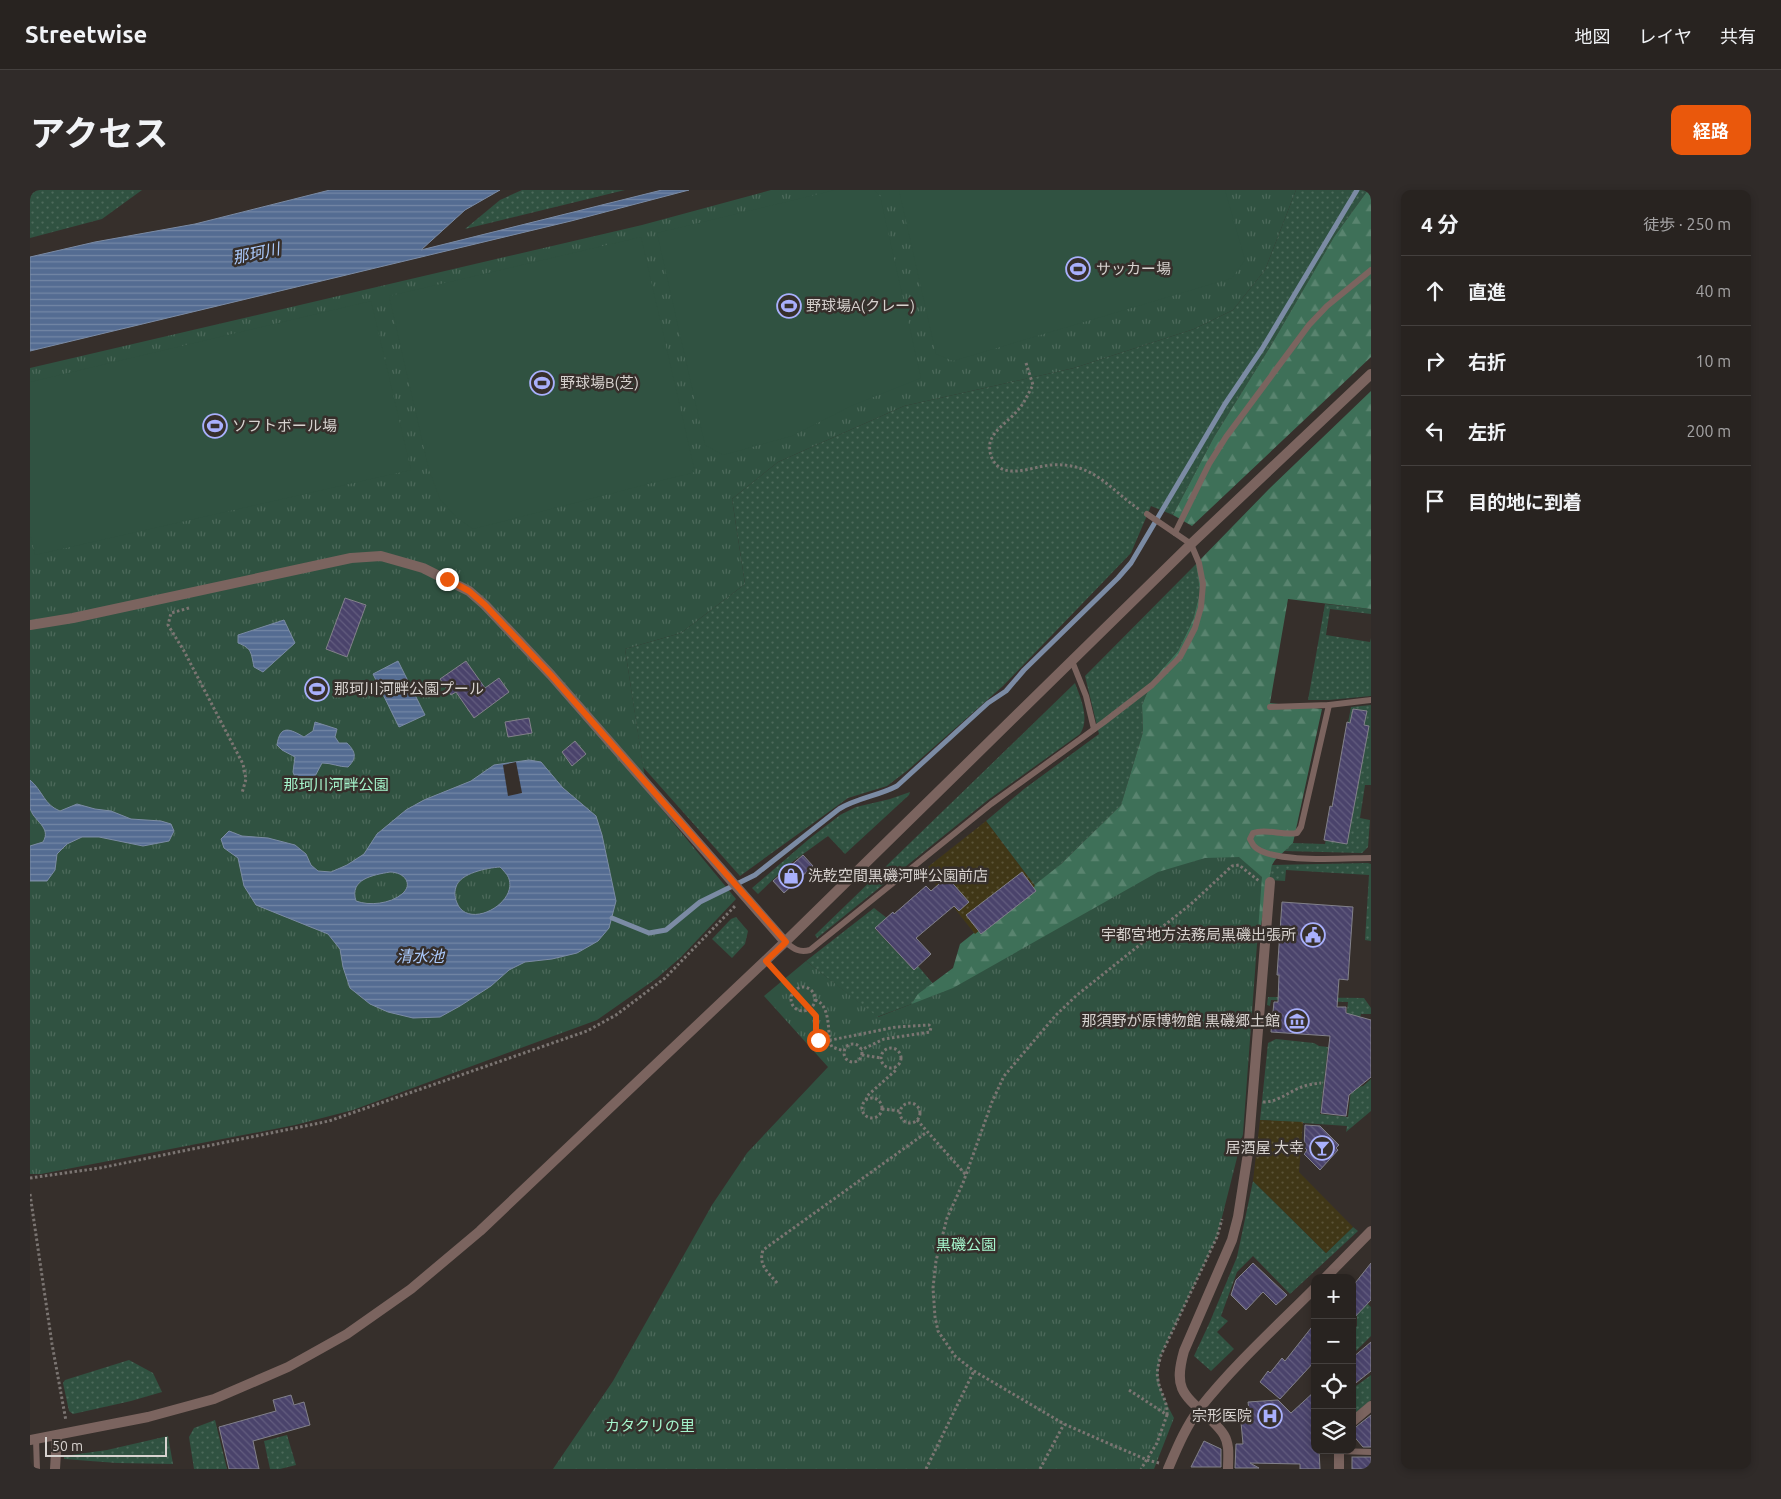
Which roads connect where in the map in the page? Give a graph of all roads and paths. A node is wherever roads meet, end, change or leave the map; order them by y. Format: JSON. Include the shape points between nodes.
{"nodes":[{"id":1,"x":1371,"y":270,"type":"edge"},
{"id":2,"x":1026,"y":363,"type":"dead end"},
{"id":3,"x":1371,"y":374,"type":"edge"},
{"id":4,"x":1147,"y":514,"type":"joint"},
{"id":5,"x":1175,"y":533,"type":"junction"},
{"id":6,"x":1191,"y":544,"type":"junction"},
{"id":7,"x":30,"y":625,"type":"edge"},
{"id":8,"x":168,"y":625,"type":"dead end"},
{"id":9,"x":1072,"y":661,"type":"junction"},
{"id":10,"x":1371,"y":700,"type":"edge"},
{"id":11,"x":1329,"y":705,"type":"junction"},
{"id":12,"x":1270,"y":708,"type":"dead end"},
{"id":13,"x":1094,"y":729,"type":"junction"},
{"id":14,"x":242,"y":794,"type":"dead end"},
{"id":15,"x":1371,"y":858,"type":"edge"},
{"id":16,"x":1269,"y":886,"type":"joint"},
{"id":17,"x":745,"y":895,"type":"junction"},
{"id":18,"x":786,"y":942,"type":"junction"},
{"id":19,"x":766,"y":961,"type":"junction"},
{"id":20,"x":794,"y":991,"type":"junction"},
{"id":21,"x":815,"y":1000,"type":"junction"},
{"id":22,"x":844,"y":1052,"type":"junction"},
{"id":23,"x":861,"y":1053,"type":"junction"},
{"id":24,"x":881,"y":1058,"type":"junction"},
{"id":25,"x":895,"y":1067,"type":"junction"},
{"id":26,"x":1321,"y":1084,"type":"dead end"},
{"id":27,"x":866,"y":1100,"type":"junction"},
{"id":28,"x":1252,"y":1101,"type":"junction"},
{"id":29,"x":882,"y":1109,"type":"junction"},
{"id":30,"x":900,"y":1110,"type":"junction"},
{"id":31,"x":917,"y":1120,"type":"junction"},
{"id":32,"x":927,"y":1132,"type":"junction"},
{"id":33,"x":966,"y":1175,"type":"junction"},
{"id":34,"x":30,"y":1178,"type":"edge"},
{"id":35,"x":30,"y":1194,"type":"edge"},
{"id":36,"x":1225,"y":1210,"type":"dead end"},
{"id":37,"x":1371,"y":1231,"type":"edge"},
{"id":38,"x":1329,"y":1274,"type":"edge"},
{"id":39,"x":776,"y":1283,"type":"dead end"},
{"id":40,"x":1311,"y":1292,"type":"edge"},
{"id":41,"x":974,"y":1371,"type":"junction"},
{"id":42,"x":1129,"y":1390,"type":"dead end"},
{"id":43,"x":1371,"y":1406,"type":"edge"},
{"id":44,"x":1199,"y":1409,"type":"junction"},
{"id":45,"x":1167,"y":1415,"type":"junction"},
{"id":46,"x":1356,"y":1419,"type":"edge"},
{"id":47,"x":1064,"y":1424,"type":"junction"},
{"id":48,"x":68,"y":1434,"type":"junction"},
{"id":49,"x":56,"y":1436,"type":"junction"},
{"id":50,"x":33,"y":1440,"type":"edge"},
{"id":51,"x":1356,"y":1452,"type":"edge"},
{"id":52,"x":1371,"y":1452,"type":"edge"},
{"id":53,"x":1339,"y":1454,"type":"edge"},
{"id":54,"x":1147,"y":1460,"type":"junction"},
{"id":55,"x":1168,"y":1467,"type":"edge"},
{"id":56,"x":37,"y":1469,"type":"edge"},
{"id":57,"x":55,"y":1469,"type":"edge"},
{"id":58,"x":926,"y":1469,"type":"edge"},
{"id":59,"x":1040,"y":1469,"type":"edge"},
{"id":60,"x":1141,"y":1469,"type":"edge"},
{"id":61,"x":1228,"y":1469,"type":"edge"},
{"id":62,"x":1340,"y":1469,"type":"edge"}],
"edges":[{"from":1,"to":5,"type":"lane","via":[[1309,325],[1208,464]]},
{"from":2,"to":4,"type":"path","via":[[1033,385],[1018,411],[990,442],[989,451],[998,466],[1006,470],[1072,466],[1093,473]]},
{"from":3,"to":6,"type":"street"},
{"from":4,"to":5,"type":"lane"},
{"from":5,"to":6,"type":"lane"},
{"from":6,"to":9,"type":"street"},
{"from":6,"to":13,"type":"lane","via":[[1202,577],[1201,607],[1195,628],[1180,657],[1152,685]]},
{"from":7,"to":17,"type":"street","via":[[351,558],[381,556],[423,568],[469,591],[485,605]]},
{"from":8,"to":14,"type":"path","via":[[243,764],[246,779]]},
{"from":9,"to":13,"type":"lane","via":[[1086,696]]},
{"from":9,"to":18,"type":"street"},
{"from":10,"to":11,"type":"lane"},
{"from":11,"to":12,"type":"lane"},
{"from":11,"to":15,"type":"lane","via":[[1301,828],[1289,835],[1260,830],[1253,832],[1250,839],[1253,846],[1285,858]]},
{"from":13,"to":18,"type":"lane","via":[[991,804],[810,950],[801,952]]},
{"from":16,"to":28,"type":"street"},
{"from":16,"to":33,"type":"path","via":[[1245,868],[1232,866],[1191,904],[1056,1015],[1004,1076]]},
{"from":17,"to":18,"type":"street"},
{"from":17,"to":34,"type":"path","via":[[665,978],[616,1015],[586,1030],[329,1121],[100,1168]]},
{"from":18,"to":19,"type":"street"},
{"from":19,"to":20,"type":"path"},
{"from":19,"to":48,"type":"street","via":[[480,1231],[411,1289],[348,1334],[288,1367],[214,1399]]},
{"from":20,"to":21,"type":"path","bridge":true,"via":[[800,987],[808,988],[814,993]]},
{"from":20,"to":21,"type":"path","bridge":true,"via":[[791,1003],[796,1009],[808,1010]]},
{"from":20,"to":23,"type":"path","via":[[816,1016],[816,1036],[821,1042],[896,1027],[931,1027],[930,1032],[884,1039]]},
{"from":21,"to":22,"type":"path","bridge":true,"via":[[825,1008],[832,1047]]},
{"from":22,"to":23,"type":"path","via":[[848,1045],[854,1044]]},
{"from":22,"to":23,"type":"path","via":[[850,1062],[859,1060]]},
{"from":23,"to":24,"type":"path"},
{"from":24,"to":25,"type":"path","via":[[886,1066]]},
{"from":24,"to":25,"type":"path","via":[[888,1048],[898,1050],[901,1059]]},
{"from":25,"to":27,"type":"path","via":[[896,1070],[866,1096]]},
{"from":26,"to":28,"type":"path","via":[[1306,1085],[1267,1102]]},
{"from":27,"to":29,"type":"path","via":[[879,1100]]},
{"from":27,"to":29,"type":"path","via":[[862,1109],[867,1117],[876,1117]]},
{"from":28,"to":44,"type":"street","via":[[1248,1153],[1232,1240],[1179,1368],[1181,1389]]},
{"from":29,"to":30,"type":"path"},
{"from":30,"to":31,"type":"path","via":[[905,1122]]},
{"from":30,"to":31,"type":"path","via":[[910,1103],[917,1105],[920,1114]]},
{"from":31,"to":32,"type":"path"},
{"from":32,"to":33,"type":"path"},
{"from":32,"to":39,"type":"path","via":[[763,1250],[762,1264]]},
{"from":33,"to":41,"type":"path","via":[[948,1218],[936,1261],[933,1288],[938,1331],[955,1356]]},
{"from":35,"to":48,"type":"path"},
{"from":36,"to":45,"type":"path","via":[[1217,1237],[1160,1355],[1157,1380],[1166,1400]]},
{"from":37,"to":38,"type":"street"},
{"from":40,"to":44,"type":"street"},
{"from":41,"to":47,"type":"path"},
{"from":41,"to":58,"type":"path"},
{"from":42,"to":45,"type":"path"},
{"from":43,"to":46,"type":"street"},
{"from":44,"to":55,"type":"street"},
{"from":44,"to":61,"type":"street","via":[[1224,1434],[1228,1446]]},
{"from":45,"to":54,"type":"path"},
{"from":47,"to":54,"type":"path"},
{"from":47,"to":59,"type":"path"},
{"from":48,"to":49,"type":"street"},
{"from":49,"to":50,"type":"street"},
{"from":49,"to":57,"type":"street"},
{"from":50,"to":56,"type":"lane"},
{"from":51,"to":52,"type":"lane"},
{"from":53,"to":62,"type":"street"},
{"from":54,"to":55,"type":"path"},
{"from":54,"to":60,"type":"path"}]}
